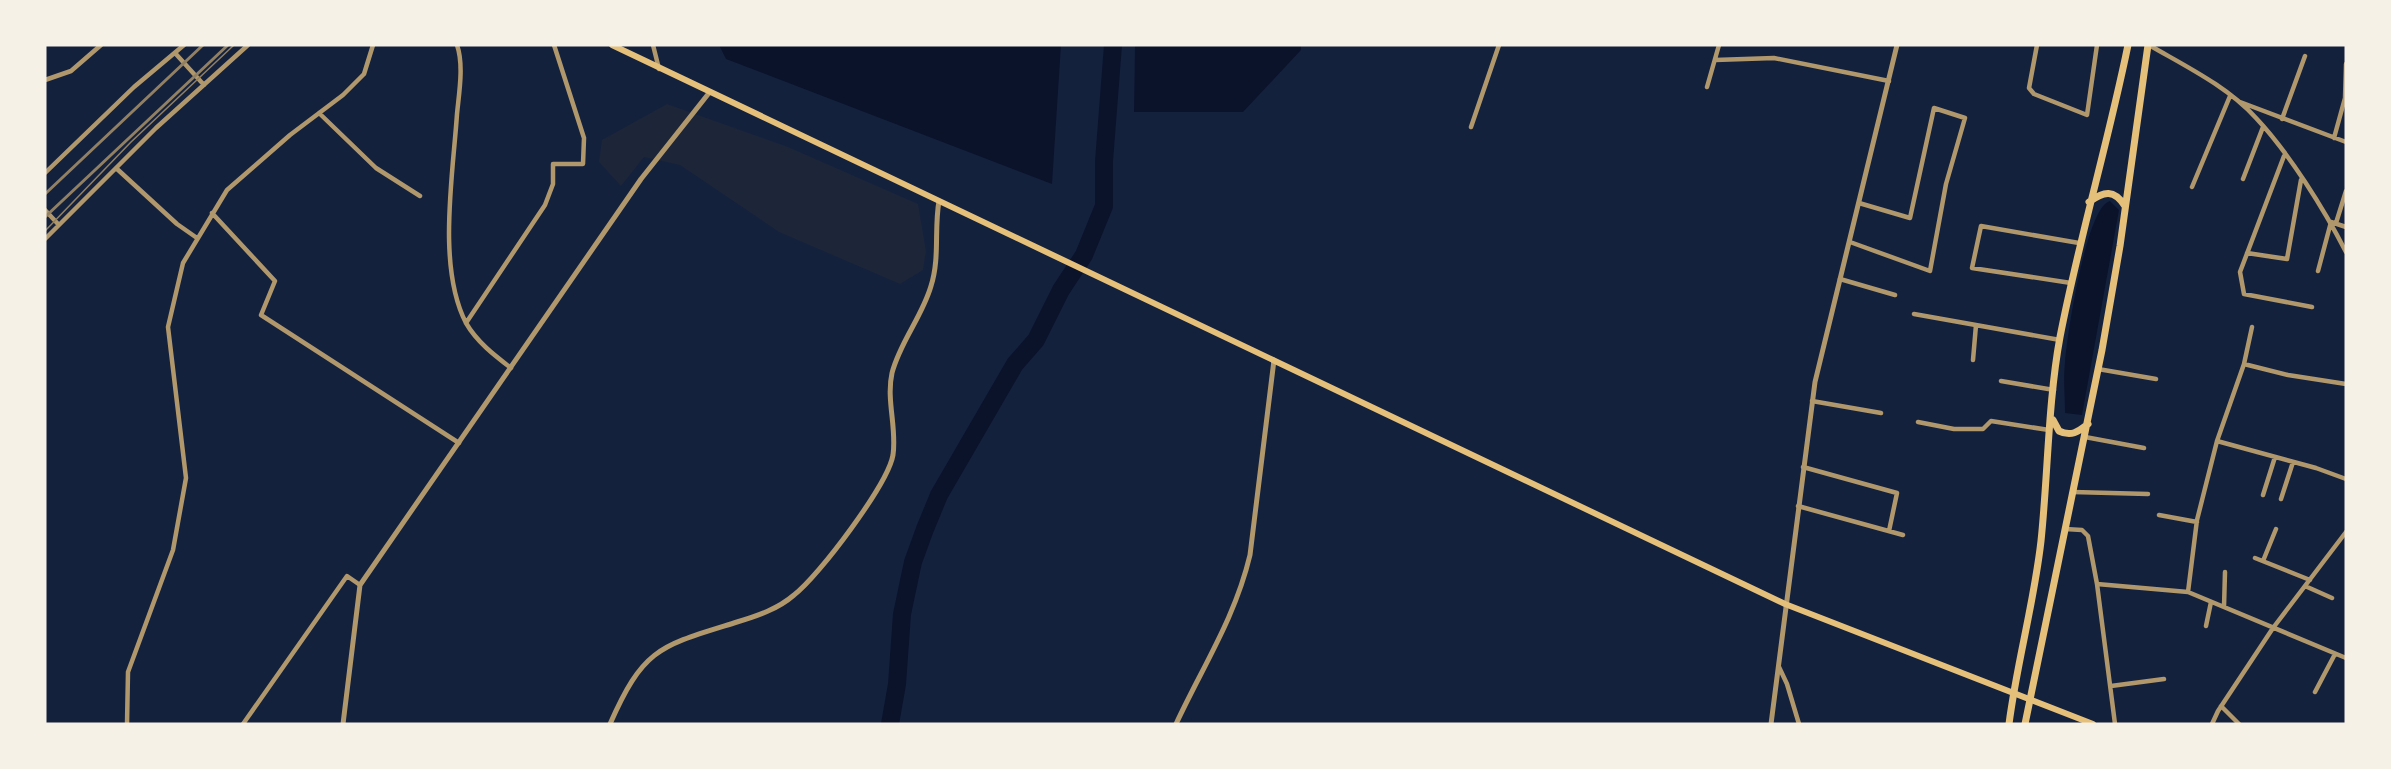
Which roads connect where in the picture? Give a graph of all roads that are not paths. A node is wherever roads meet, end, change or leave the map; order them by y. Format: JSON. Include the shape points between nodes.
{"nodes":[{"id":1,"x":101,"y":45,"type":"edge"},
{"id":2,"x":184,"y":45,"type":"edge"},
{"id":3,"x":248,"y":45,"type":"edge"},
{"id":4,"x":373,"y":45,"type":"edge"},
{"id":5,"x":458,"y":45,"type":"edge"},
{"id":6,"x":554,"y":45,"type":"edge"},
{"id":7,"x":612,"y":45,"type":"edge"},
{"id":8,"x":653,"y":45,"type":"edge"},
{"id":9,"x":1498,"y":45,"type":"edge"},
{"id":10,"x":1719,"y":45,"type":"edge"},
{"id":11,"x":1897,"y":45,"type":"edge"},
{"id":12,"x":2037,"y":45,"type":"edge"},
{"id":13,"x":2097,"y":45,"type":"edge"},
{"id":14,"x":2128,"y":45,"type":"edge"},
{"id":15,"x":2149,"y":45,"type":"edge"},
{"id":16,"x":176,"y":53,"type":"junction"},
{"id":17,"x":2305,"y":56,"type":"dead end"},
{"id":18,"x":1715,"y":60,"type":"junction"},
{"id":19,"x":2346,"y":64,"type":"edge"},
{"id":20,"x":659,"y":69,"type":"junction"},
{"id":21,"x":45,"y":80,"type":"edge"},
{"id":22,"x":1889,"y":81,"type":"junction"},
{"id":23,"x":204,"y":85,"type":"junction"},
{"id":24,"x":1707,"y":87,"type":"dead end"},
{"id":25,"x":709,"y":93,"type":"junction"},
{"id":26,"x":2232,"y":98,"type":"junction"},
{"id":27,"x":319,"y":113,"type":"junction"},
{"id":28,"x":2282,"y":118,"type":"junction"},
{"id":29,"x":2263,"y":127,"type":"junction"},
{"id":30,"x":1472,"y":128,"type":"dead end"},
{"id":31,"x":2334,"y":138,"type":"junction"},
{"id":32,"x":2346,"y":142,"type":"edge"},
{"id":33,"x":2284,"y":156,"type":"junction"},
{"id":34,"x":116,"y":168,"type":"junction"},
{"id":35,"x":45,"y":173,"type":"edge"},
{"id":36,"x":2243,"y":179,"type":"dead end"},
{"id":37,"x":2301,"y":180,"type":"junction"},
{"id":38,"x":2192,"y":187,"type":"dead end"},
{"id":39,"x":2346,"y":191,"type":"edge"},
{"id":40,"x":420,"y":196,"type":"dead end"},
{"id":41,"x":939,"y":201,"type":"junction"},
{"id":42,"x":2089,"y":202,"type":"junction"},
{"id":43,"x":1859,"y":203,"type":"junction"},
{"id":44,"x":2125,"y":206,"type":"junction"},
{"id":45,"x":45,"y":210,"type":"edge"},
{"id":46,"x":212,"y":213,"type":"junction"},
{"id":47,"x":2333,"y":223,"type":"junction"},
{"id":48,"x":58,"y":224,"type":"junction"},
{"id":49,"x":2346,"y":226,"type":"edge"},
{"id":50,"x":197,"y":238,"type":"junction"},
{"id":51,"x":45,"y":239,"type":"edge"},
{"id":52,"x":1850,"y":242,"type":"junction"},
{"id":53,"x":2079,"y":243,"type":"junction"},
{"id":54,"x":2346,"y":252,"type":"edge"},
{"id":55,"x":2247,"y":253,"type":"junction"},
{"id":56,"x":2318,"y":271,"type":"dead end"},
{"id":57,"x":1840,"y":279,"type":"junction"},
{"id":58,"x":2071,"y":283,"type":"junction"},
{"id":59,"x":1895,"y":295,"type":"dead end"},
{"id":60,"x":2312,"y":307,"type":"dead end"},
{"id":61,"x":1914,"y":314,"type":"dead end"},
{"id":62,"x":466,"y":322,"type":"junction"},
{"id":63,"x":1976,"y":325,"type":"junction"},
{"id":64,"x":2252,"y":327,"type":"dead end"},
{"id":65,"x":2060,"y":340,"type":"junction"},
{"id":66,"x":1274,"y":360,"type":"junction"},
{"id":67,"x":1973,"y":360,"type":"dead end"},
{"id":68,"x":2244,"y":364,"type":"junction"},
{"id":69,"x":511,"y":368,"type":"junction"},
{"id":70,"x":2098,"y":369,"type":"junction"},
{"id":71,"x":2156,"y":379,"type":"dead end"},
{"id":72,"x":2001,"y":381,"type":"dead end"},
{"id":73,"x":2346,"y":384,"type":"edge"},
{"id":74,"x":2054,"y":390,"type":"junction"},
{"id":75,"x":1812,"y":401,"type":"junction"},
{"id":76,"x":1881,"y":413,"type":"dead end"},
{"id":77,"x":2052,"y":418,"type":"junction"},
{"id":78,"x":1918,"y":422,"type":"dead end"},
{"id":79,"x":2088,"y":424,"type":"junction"},
{"id":80,"x":2052,"y":430,"type":"junction"},
{"id":81,"x":2085,"y":437,"type":"junction"},
{"id":82,"x":2217,"y":441,"type":"junction"},
{"id":83,"x":459,"y":443,"type":"junction"},
{"id":84,"x":2144,"y":447,"type":"dead end"},
{"id":85,"x":2275,"y":457,"type":"junction"},
{"id":86,"x":2293,"y":462,"type":"junction"},
{"id":87,"x":1803,"y":467,"type":"junction"},
{"id":88,"x":2346,"y":479,"type":"edge"},
{"id":89,"x":2073,"y":492,"type":"junction"},
{"id":90,"x":2148,"y":494,"type":"dead end"},
{"id":91,"x":2263,"y":495,"type":"dead end"},
{"id":92,"x":2281,"y":499,"type":"dead end"},
{"id":93,"x":1798,"y":506,"type":"junction"},
{"id":94,"x":2159,"y":515,"type":"dead end"},
{"id":95,"x":2197,"y":522,"type":"junction"},
{"id":96,"x":2064,"y":529,"type":"junction"},
{"id":97,"x":2276,"y":529,"type":"dead end"},
{"id":98,"x":1888,"y":531,"type":"junction"},
{"id":99,"x":2346,"y":532,"type":"edge"},
{"id":100,"x":1903,"y":535,"type":"dead end"},
{"id":101,"x":2255,"y":558,"type":"dead end"},
{"id":102,"x":2263,"y":561,"type":"junction"},
{"id":103,"x":2225,"y":572,"type":"dead end"},
{"id":104,"x":2310,"y":580,"type":"junction"},
{"id":105,"x":2097,"y":584,"type":"junction"},
{"id":106,"x":360,"y":585,"type":"junction"},
{"id":107,"x":2305,"y":586,"type":"junction"},
{"id":108,"x":2188,"y":592,"type":"junction"},
{"id":109,"x":2332,"y":598,"type":"dead end"},
{"id":110,"x":2211,"y":602,"type":"junction"},
{"id":111,"x":1785,"y":604,"type":"junction"},
{"id":112,"x":2224,"y":607,"type":"junction"},
{"id":113,"x":2206,"y":626,"type":"dead end"},
{"id":114,"x":2274,"y":628,"type":"junction"},
{"id":115,"x":2335,"y":654,"type":"junction"},
{"id":116,"x":2346,"y":658,"type":"edge"},
{"id":117,"x":1778,"y":667,"type":"junction"},
{"id":118,"x":2164,"y":679,"type":"dead end"},
{"id":119,"x":2111,"y":686,"type":"junction"},
{"id":120,"x":2013,"y":692,"type":"junction"},
{"id":121,"x":2315,"y":692,"type":"dead end"},
{"id":122,"x":2030,"y":700,"type":"junction"},
{"id":123,"x":2221,"y":706,"type":"junction"},
{"id":124,"x":126,"y":724,"type":"edge"},
{"id":125,"x":243,"y":724,"type":"edge"},
{"id":126,"x":343,"y":724,"type":"edge"},
{"id":127,"x":610,"y":724,"type":"edge"},
{"id":128,"x":1176,"y":724,"type":"edge"},
{"id":129,"x":1771,"y":724,"type":"edge"},
{"id":130,"x":1799,"y":724,"type":"edge"},
{"id":131,"x":2009,"y":724,"type":"edge"},
{"id":132,"x":2025,"y":724,"type":"edge"},
{"id":133,"x":2093,"y":724,"type":"edge"},
{"id":134,"x":2115,"y":724,"type":"edge"},
{"id":135,"x":2212,"y":724,"type":"edge"},
{"id":136,"x":2238,"y":724,"type":"edge"}],
"edges":[{"from":1,"to":21,"type":"street","via":[[71,70]]},
{"from":2,"to":16,"type":"street"},
{"from":3,"to":23,"type":"street"},
{"from":4,"to":27,"type":"street","via":[[364,74]]},
{"from":5,"to":62,"type":"street","via":[[450,222],[452,279]]},
{"from":6,"to":62,"type":"street","via":[[584,138],[583,164],[553,164],[553,184],[545,205]]},
{"from":7,"to":20,"type":"main road"},
{"from":8,"to":20,"type":"street"},
{"from":9,"to":30,"type":"street"},
{"from":10,"to":18,"type":"street"},
{"from":11,"to":22,"type":"street"},
{"from":12,"to":13,"type":"street","via":[[2029,88],[2034,94],[2087,115]]},
{"from":14,"to":42,"type":"main road"},
{"from":15,"to":26,"type":"street"},
{"from":15,"to":44,"type":"main road"},
{"from":16,"to":23,"type":"street"},
{"from":16,"to":35,"type":"street","via":[[121,99]]},
{"from":17,"to":28,"type":"street"},
{"from":18,"to":22,"type":"street","via":[[1774,58]]},
{"from":18,"to":24,"type":"street"},
{"from":19,"to":31,"type":"street","via":[[2345,98]]},
{"from":20,"to":25,"type":"main road"},
{"from":22,"to":43,"type":"street"},
{"from":23,"to":34,"type":"street"},
{"from":25,"to":41,"type":"main road"},
{"from":25,"to":69,"type":"street","via":[[641,179]]},
{"from":26,"to":28,"type":"street"},
{"from":26,"to":29,"type":"street"},
{"from":26,"to":38,"type":"street"},
{"from":27,"to":40,"type":"street","via":[[376,168]]},
{"from":27,"to":46,"type":"street","via":[[227,190]]},
{"from":28,"to":31,"type":"street"},
{"from":29,"to":33,"type":"street"},
{"from":29,"to":36,"type":"street"},
{"from":31,"to":32,"type":"street"},
{"from":33,"to":37,"type":"street"},
{"from":33,"to":55,"type":"street"},
{"from":34,"to":48,"type":"street"},
{"from":34,"to":50,"type":"street"},
{"from":37,"to":47,"type":"street"},
{"from":37,"to":55,"type":"street","via":[[2287,259]]},
{"from":39,"to":47,"type":"street"},
{"from":41,"to":66,"type":"main road"},
{"from":41,"to":127,"type":"street","via":[[931,288],[891,378],[893,456],[880,486],[820,567],[794,595],[761,615],[669,644],[632,678]]},
{"from":42,"to":44,"type":"main road","via":[[2102,192],[2112,193]]},
{"from":42,"to":53,"type":"main road"},
{"from":43,"to":52,"type":"street"},
{"from":43,"to":52,"type":"street","via":[[1910,218],[1934,108],[1965,118],[1946,184],[1930,271]]},
{"from":44,"to":70,"type":"main road"},
{"from":45,"to":48,"type":"street"},
{"from":46,"to":50,"type":"street"},
{"from":46,"to":83,"type":"street","via":[[275,281],[261,315]]},
{"from":47,"to":49,"type":"street"},
{"from":47,"to":54,"type":"street"},
{"from":47,"to":56,"type":"street"},
{"from":48,"to":51,"type":"street"},
{"from":50,"to":124,"type":"street","via":[[183,263],[168,327],[183,440],[183,501],[173,550],[128,672]]},
{"from":52,"to":57,"type":"street"},
{"from":53,"to":58,"type":"main road"},
{"from":53,"to":58,"type":"street","via":[[1981,226],[1972,268]]},
{"from":55,"to":60,"type":"street","via":[[2240,272],[2244,294]]},
{"from":57,"to":59,"type":"street"},
{"from":57,"to":75,"type":"street"},
{"from":58,"to":65,"type":"main road"},
{"from":61,"to":63,"type":"street"},
{"from":62,"to":69,"type":"street","via":[[484,347]]},
{"from":63,"to":65,"type":"street"},
{"from":63,"to":67,"type":"street"},
{"from":64,"to":68,"type":"street"},
{"from":65,"to":74,"type":"main road"},
{"from":66,"to":111,"type":"main road"},
{"from":66,"to":128,"type":"street","via":[[1244,583],[1227,627]]},
{"from":68,"to":73,"type":"street"},
{"from":68,"to":82,"type":"street"},
{"from":69,"to":83,"type":"street"},
{"from":70,"to":71,"type":"street"},
{"from":70,"to":79,"type":"main road"},
{"from":72,"to":74,"type":"street"},
{"from":74,"to":77,"type":"main road"},
{"from":75,"to":76,"type":"street"},
{"from":75,"to":87,"type":"street"},
{"from":77,"to":79,"type":"main road","via":[[2059,431],[2069,434]]},
{"from":77,"to":80,"type":"main road"},
{"from":78,"to":80,"type":"street","via":[[1954,429],[1983,429],[1991,421]]},
{"from":79,"to":81,"type":"main road"},
{"from":80,"to":120,"type":"main road","via":[[2036,581]]},
{"from":81,"to":84,"type":"street"},
{"from":81,"to":89,"type":"main road"},
{"from":82,"to":85,"type":"street"},
{"from":82,"to":95,"type":"street"},
{"from":83,"to":106,"type":"street"},
{"from":85,"to":86,"type":"street"},
{"from":85,"to":91,"type":"street"},
{"from":86,"to":88,"type":"street"},
{"from":86,"to":92,"type":"street"},
{"from":87,"to":93,"type":"street"},
{"from":87,"to":98,"type":"street","via":[[1898,493]]},
{"from":89,"to":90,"type":"street"},
{"from":89,"to":96,"type":"main road"},
{"from":93,"to":98,"type":"street"},
{"from":93,"to":111,"type":"street"},
{"from":94,"to":95,"type":"street"},
{"from":95,"to":108,"type":"street"},
{"from":96,"to":105,"type":"street","via":[[2082,530],[2088,536]]},
{"from":96,"to":122,"type":"main road"},
{"from":97,"to":102,"type":"street"},
{"from":98,"to":100,"type":"street"},
{"from":99,"to":104,"type":"street"},
{"from":101,"to":102,"type":"street"},
{"from":102,"to":104,"type":"street"},
{"from":103,"to":112,"type":"street"},
{"from":104,"to":107,"type":"street"},
{"from":105,"to":108,"type":"street"},
{"from":105,"to":119,"type":"street"},
{"from":106,"to":125,"type":"street","via":[[347,576]]},
{"from":106,"to":126,"type":"street"},
{"from":107,"to":109,"type":"street"},
{"from":107,"to":114,"type":"street"},
{"from":108,"to":110,"type":"street"},
{"from":110,"to":112,"type":"street"},
{"from":110,"to":113,"type":"street"},
{"from":111,"to":117,"type":"street"},
{"from":111,"to":120,"type":"main road"},
{"from":112,"to":114,"type":"street"},
{"from":114,"to":115,"type":"street"},
{"from":114,"to":123,"type":"street"},
{"from":115,"to":116,"type":"street"},
{"from":115,"to":121,"type":"street"},
{"from":117,"to":129,"type":"street"},
{"from":117,"to":130,"type":"street"},
{"from":118,"to":119,"type":"street"},
{"from":119,"to":134,"type":"street"},
{"from":120,"to":122,"type":"main road"},
{"from":120,"to":131,"type":"main road"},
{"from":122,"to":132,"type":"main road"},
{"from":122,"to":133,"type":"main road"},
{"from":123,"to":135,"type":"street"},
{"from":123,"to":136,"type":"street"}]}
